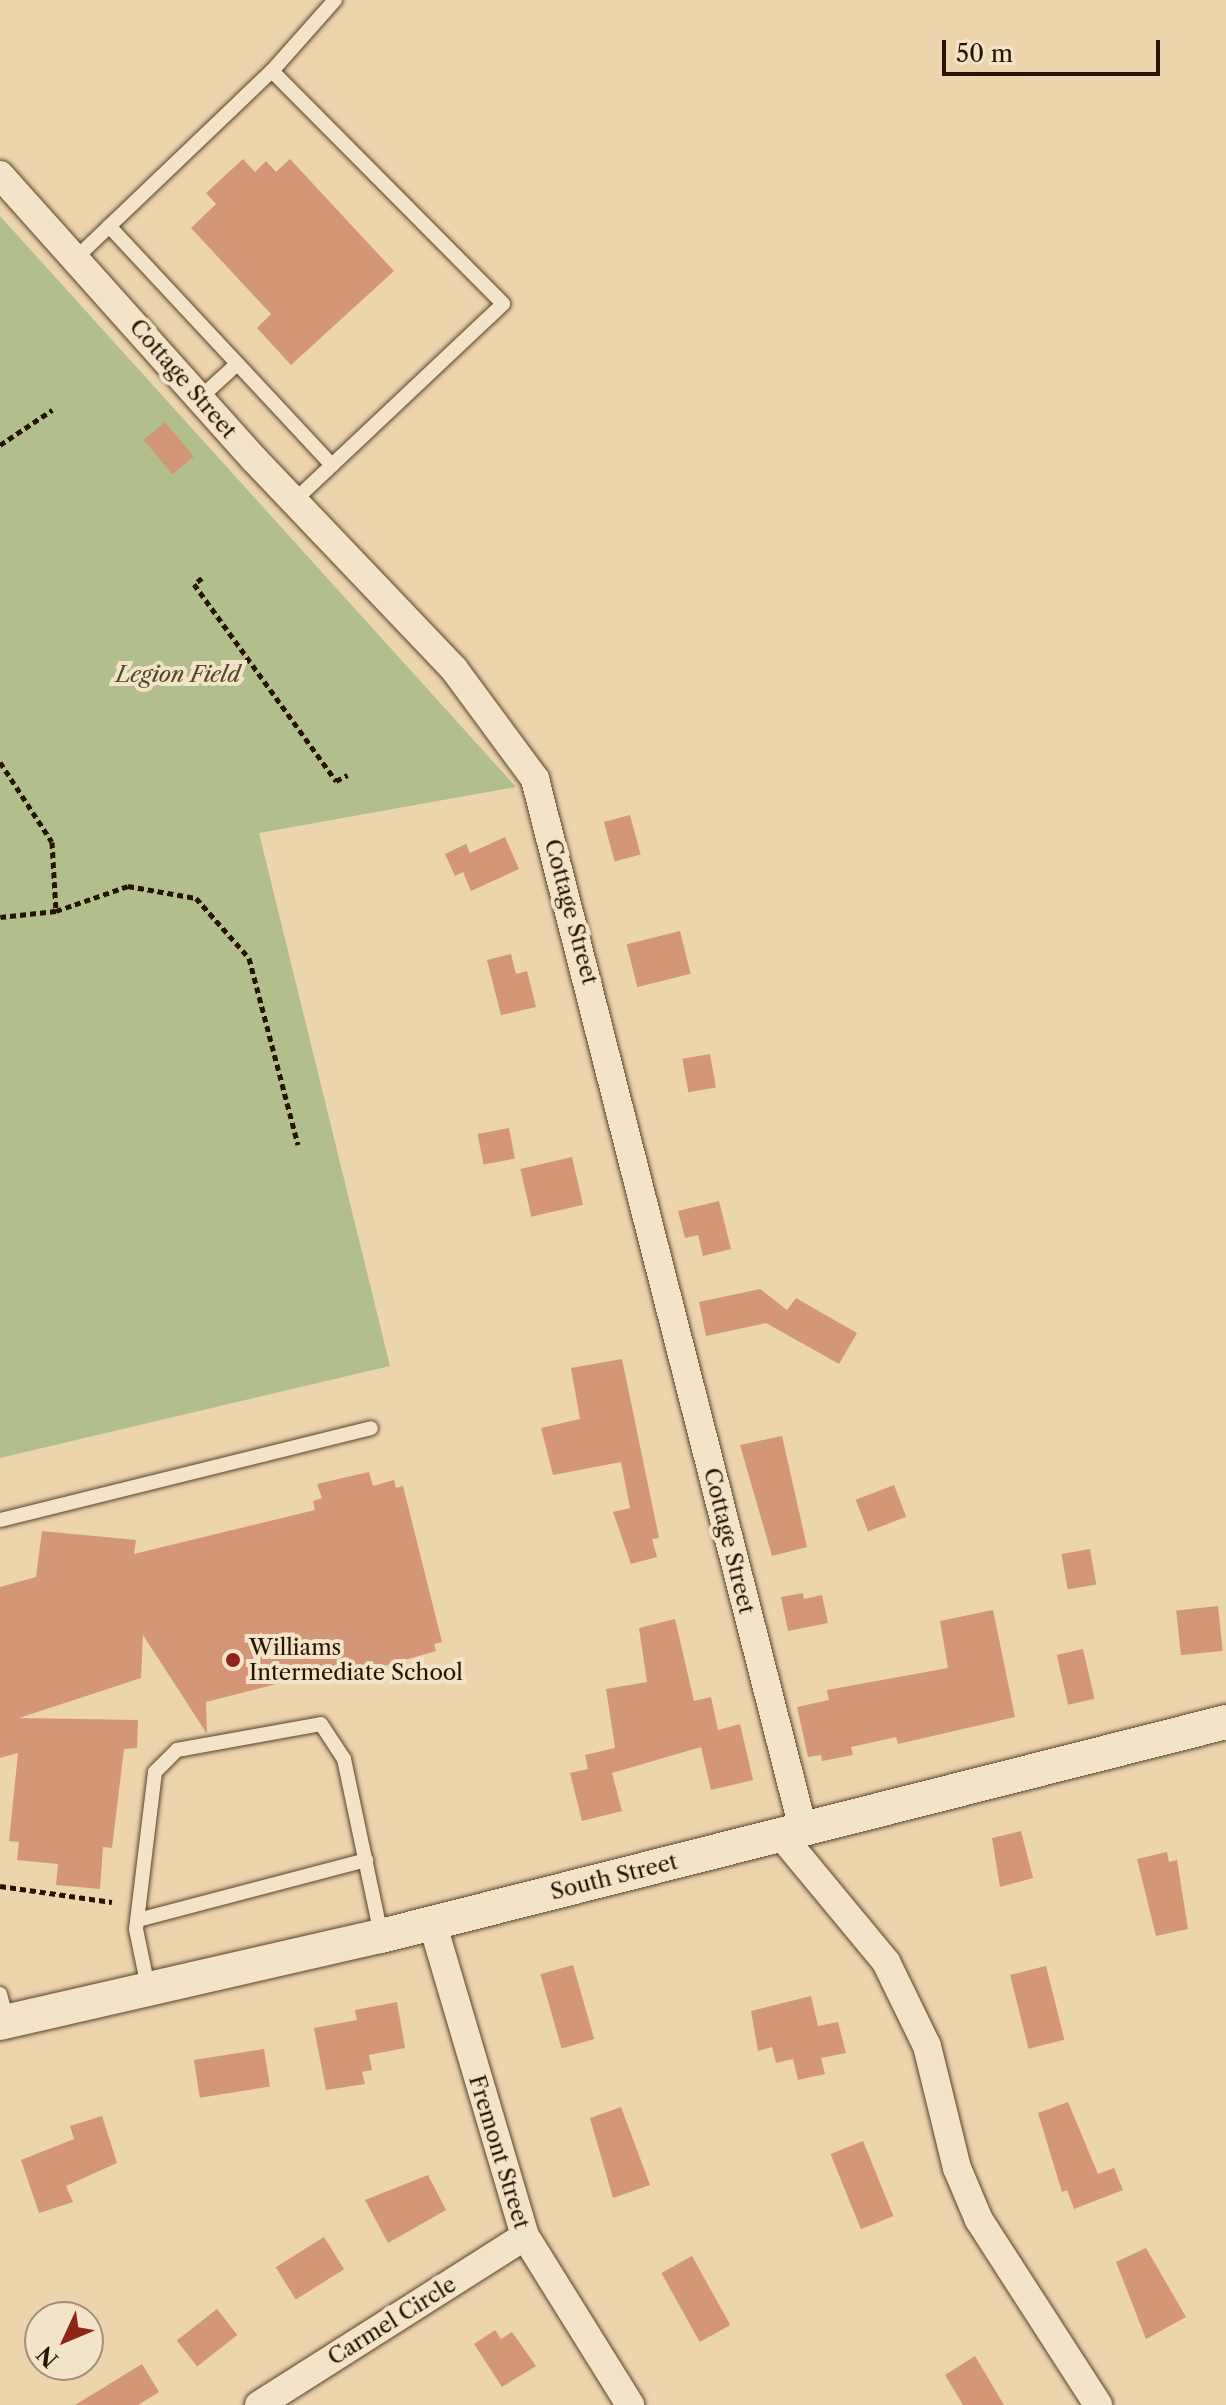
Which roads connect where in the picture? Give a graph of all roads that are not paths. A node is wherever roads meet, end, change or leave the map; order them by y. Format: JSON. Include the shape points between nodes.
{"nodes":[{"id":1,"x":335,"y":0,"type":"edge"},
{"id":2,"x":272,"y":71,"type":"junction"},
{"id":3,"x":0,"y":175,"type":"edge"},
{"id":4,"x":109,"y":226,"type":"junction"},
{"id":5,"x":76,"y":258,"type":"junction"},
{"id":6,"x":237,"y":364,"type":"junction"},
{"id":7,"x":200,"y":398,"type":"junction"},
{"id":8,"x":332,"y":465,"type":"junction"},
{"id":9,"x":294,"y":501,"type":"junction"},
{"id":10,"x":371,"y":1428,"type":"dead end"},
{"id":11,"x":0,"y":1520,"type":"edge"},
{"id":12,"x":1226,"y":1722,"type":"edge"},
{"id":13,"x":792,"y":1832,"type":"junction"},
{"id":14,"x":366,"y":1860,"type":"junction"},
{"id":15,"x":138,"y":1920,"type":"junction"},
{"id":16,"x":432,"y":1922,"type":"junction"},
{"id":17,"x":381,"y":1936,"type":"junction"},
{"id":18,"x":148,"y":1987,"type":"junction"},
{"id":19,"x":2,"y":2013,"type":"edge"},
{"id":20,"x":525,"y":2236,"type":"junction"},
{"id":21,"x":259,"y":2405,"type":"edge"},
{"id":22,"x":630,"y":2405,"type":"edge"},
{"id":23,"x":1098,"y":2405,"type":"edge"}],
"edges":[{"from":1,"to":2,"type":"lane"},
{"from":2,"to":4,"type":"lane"},
{"from":2,"to":8,"type":"lane","via":[[503,304]]},
{"from":3,"to":5,"type":"street","name":"Cottage Street"},
{"from":4,"to":5,"type":"lane"},
{"from":4,"to":6,"type":"lane"},
{"from":5,"to":7,"type":"street","name":"Cottage Street"},
{"from":6,"to":7,"type":"lane"},
{"from":6,"to":8,"type":"lane"},
{"from":7,"to":9,"type":"street","name":"Cottage Street"},
{"from":8,"to":9,"type":"lane"},
{"from":9,"to":13,"type":"street","name":"Cottage Street","via":[[454,669],[535,779]]},
{"from":10,"to":11,"type":"lane"},
{"from":12,"to":13,"type":"street","name":"South Street"},
{"from":13,"to":16,"type":"street","name":"South Street"},
{"from":13,"to":23,"type":"street","via":[[901,1989],[927,2046],[957,2168],[979,2220]]},
{"from":14,"to":15,"type":"lane"},
{"from":14,"to":15,"type":"lane","via":[[344,1759],[321,1724],[177,1750],[155,1772]]},
{"from":14,"to":17,"type":"lane"},
{"from":15,"to":18,"type":"lane"},
{"from":16,"to":17,"type":"street","name":"South Street"},
{"from":16,"to":20,"type":"street","name":"Fremont Street"},
{"from":17,"to":18,"type":"street","name":"South Street"},
{"from":18,"to":19,"type":"street","name":"South Street"},
{"from":20,"to":21,"type":"street","name":"Carmel Circle"},
{"from":20,"to":22,"type":"street","name":"Fremont Street"}]}
